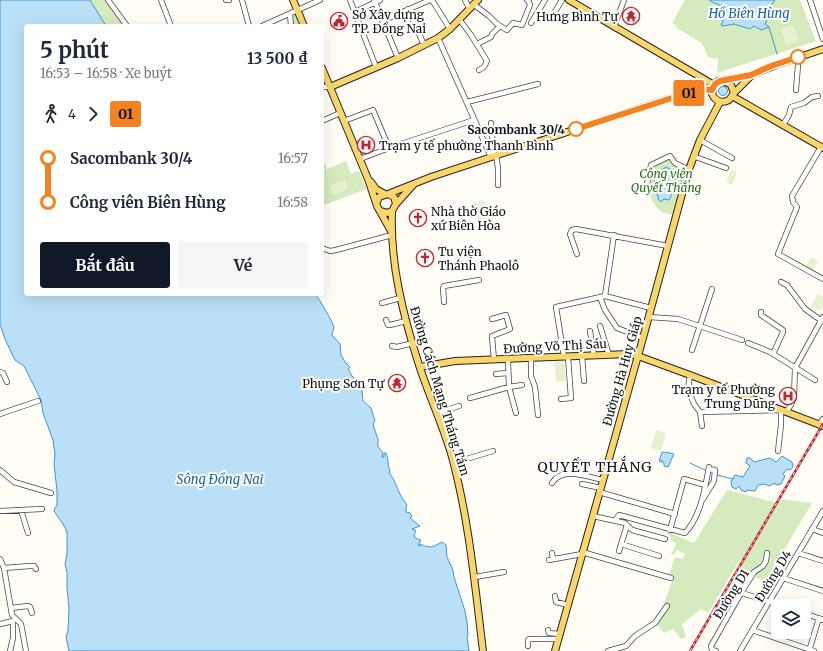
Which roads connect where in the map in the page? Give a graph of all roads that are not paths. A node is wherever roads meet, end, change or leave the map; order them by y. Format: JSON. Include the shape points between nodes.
{"nodes":[{"id":1,"x":108,"y":0,"type":"edge"},
{"id":2,"x":161,"y":0,"type":"edge"},
{"id":3,"x":226,"y":0,"type":"edge"},
{"id":4,"x":229,"y":0,"type":"edge"},
{"id":5,"x":242,"y":0,"type":"edge"},
{"id":6,"x":293,"y":0,"type":"edge"},
{"id":7,"x":320,"y":0,"type":"edge"},
{"id":8,"x":350,"y":0,"type":"edge"},
{"id":9,"x":380,"y":0,"type":"edge"},
{"id":10,"x":431,"y":0,"type":"edge"},
{"id":11,"x":465,"y":0,"type":"edge"},
{"id":12,"x":527,"y":0,"type":"edge"},
{"id":13,"x":545,"y":0,"type":"edge"},
{"id":14,"x":562,"y":0,"type":"edge"},
{"id":15,"x":569,"y":0,"type":"edge"},
{"id":16,"x":624,"y":0,"type":"edge"},
{"id":17,"x":810,"y":0,"type":"edge"},
{"id":18,"x":374,"y":1,"type":"edge"},
{"id":19,"x":473,"y":4,"type":"edge"},
{"id":20,"x":408,"y":9,"type":"junction"},
{"id":21,"x":297,"y":11,"type":"junction"},
{"id":22,"x":355,"y":12,"type":"junction"},
{"id":23,"x":290,"y":14,"type":"junction"},
{"id":24,"x":553,"y":15,"type":"dead end"},
{"id":25,"x":459,"y":19,"type":"junction"},
{"id":26,"x":382,"y":21,"type":"junction"},
{"id":27,"x":531,"y":23,"type":"dead end"},
{"id":28,"x":126,"y":24,"type":"edge"},
{"id":29,"x":170,"y":24,"type":"edge"},
{"id":30,"x":248,"y":24,"type":"edge"},
{"id":31,"x":267,"y":24,"type":"edge"},
{"id":32,"x":291,"y":24,"type":"edge"},
{"id":33,"x":303,"y":24,"type":"edge"},
{"id":34,"x":500,"y":26,"type":"junction"},
{"id":35,"x":614,"y":27,"type":"junction"},
{"id":36,"x":450,"y":29,"type":"junction"},
{"id":37,"x":438,"y":38,"type":"junction"},
{"id":38,"x":823,"y":39,"type":"edge"},
{"id":39,"x":477,"y":44,"type":"junction"},
{"id":40,"x":424,"y":46,"type":"junction"},
{"id":41,"x":823,"y":49,"type":"edge"},
{"id":42,"x":798,"y":57,"type":"junction"},
{"id":43,"x":398,"y":58,"type":"junction"},
{"id":44,"x":376,"y":67,"type":"junction"},
{"id":45,"x":479,"y":70,"type":"dead end"},
{"id":46,"x":324,"y":73,"type":"edge"},
{"id":47,"x":751,"y":75,"type":"junction"},
{"id":48,"x":724,"y":81,"type":"junction"},
{"id":49,"x":538,"y":84,"type":"dead end"},
{"id":50,"x":324,"y":87,"type":"edge"},
{"id":51,"x":330,"y":87,"type":"junction"},
{"id":52,"x":713,"y":88,"type":"junction"},
{"id":53,"x":796,"y":90,"type":"dead end"},
{"id":54,"x":733,"y":94,"type":"junction"},
{"id":55,"x":818,"y":96,"type":"dead end"},
{"id":56,"x":467,"y":102,"type":"junction"},
{"id":57,"x":720,"y":102,"type":"junction"},
{"id":58,"x":340,"y":113,"type":"junction"},
{"id":59,"x":324,"y":120,"type":"edge"},
{"id":60,"x":474,"y":120,"type":"junction"},
{"id":61,"x":344,"y":121,"type":"junction"},
{"id":62,"x":491,"y":123,"type":"dead end"},
{"id":63,"x":783,"y":125,"type":"junction"},
{"id":64,"x":700,"y":140,"type":"junction"},
{"id":65,"x":389,"y":148,"type":"junction"},
{"id":66,"x":822,"y":148,"type":"edge"},
{"id":67,"x":493,"y":156,"type":"junction"},
{"id":68,"x":693,"y":156,"type":"junction"},
{"id":69,"x":732,"y":158,"type":"dead end"},
{"id":70,"x":360,"y":159,"type":"junction"},
{"id":71,"x":726,"y":168,"type":"dead end"},
{"id":72,"x":688,"y":170,"type":"junction"},
{"id":73,"x":368,"y":179,"type":"junction"},
{"id":74,"x":415,"y":183,"type":"junction"},
{"id":75,"x":647,"y":184,"type":"dead end"},
{"id":76,"x":498,"y":185,"type":"dead end"},
{"id":77,"x":386,"y":194,"type":"junction"},
{"id":78,"x":377,"y":202,"type":"junction"},
{"id":79,"x":396,"y":204,"type":"junction"},
{"id":80,"x":381,"y":211,"type":"junction"},
{"id":81,"x":392,"y":211,"type":"junction"},
{"id":82,"x":391,"y":234,"type":"junction"},
{"id":83,"x":614,"y":235,"type":"junction"},
{"id":84,"x":668,"y":246,"type":"junction"},
{"id":85,"x":324,"y":249,"type":"edge"},
{"id":86,"x":577,"y":254,"type":"dead end"},
{"id":87,"x":823,"y":279,"type":"edge"},
{"id":88,"x":479,"y":280,"type":"dead end"},
{"id":89,"x":781,"y":282,"type":"dead end"},
{"id":90,"x":712,"y":289,"type":"dead end"},
{"id":91,"x":602,"y":296,"type":"junction"},
{"id":92,"x":400,"y":298,"type":"junction"},
{"id":93,"x":444,"y":302,"type":"dead end"},
{"id":94,"x":382,"y":303,"type":"dead end"},
{"id":95,"x":651,"y":308,"type":"junction"},
{"id":96,"x":761,"y":312,"type":"dead end"},
{"id":97,"x":649,"y":317,"type":"junction"},
{"id":98,"x":492,"y":319,"type":"dead end"},
{"id":99,"x":822,"y":319,"type":"edge"},
{"id":100,"x":386,"y":320,"type":"dead end"},
{"id":101,"x":406,"y":321,"type":"junction"},
{"id":102,"x":701,"y":325,"type":"junction"},
{"id":103,"x":600,"y":326,"type":"dead end"},
{"id":104,"x":590,"y":330,"type":"dead end"},
{"id":105,"x":643,"y":338,"type":"junction"},
{"id":106,"x":742,"y":340,"type":"dead end"},
{"id":107,"x":413,"y":343,"type":"junction"},
{"id":108,"x":748,"y":343,"type":"dead end"},
{"id":109,"x":392,"y":346,"type":"dead end"},
{"id":110,"x":692,"y":350,"type":"dead end"},
{"id":111,"x":773,"y":354,"type":"junction"},
{"id":112,"x":609,"y":355,"type":"junction"},
{"id":113,"x":582,"y":356,"type":"junction"},
{"id":114,"x":594,"y":356,"type":"junction"},
{"id":115,"x":638,"y":356,"type":"junction"},
{"id":116,"x":566,"y":357,"type":"junction"},
{"id":117,"x":531,"y":359,"type":"junction"},
{"id":118,"x":494,"y":360,"type":"junction"},
{"id":119,"x":508,"y":360,"type":"junction"},
{"id":120,"x":420,"y":366,"type":"junction"},
{"id":121,"x":795,"y":368,"type":"junction"},
{"id":122,"x":0,"y":372,"type":"edge"},
{"id":123,"x":508,"y":373,"type":"junction"},
{"id":124,"x":496,"y":374,"type":"dead end"},
{"id":125,"x":690,"y":376,"type":"junction"},
{"id":126,"x":815,"y":380,"type":"dead end"},
{"id":127,"x":584,"y":381,"type":"dead end"},
{"id":128,"x":7,"y":382,"type":"dead end"},
{"id":129,"x":522,"y":385,"type":"dead end"},
{"id":130,"x":509,"y":387,"type":"junction"},
{"id":131,"x":470,"y":398,"type":"dead end"},
{"id":132,"x":560,"y":399,"type":"dead end"},
{"id":133,"x":38,"y":401,"type":"dead end"},
{"id":134,"x":458,"y":406,"type":"dead end"},
{"id":135,"x":783,"y":411,"type":"junction"},
{"id":136,"x":700,"y":412,"type":"junction"},
{"id":137,"x":437,"y":413,"type":"junction"},
{"id":138,"x":516,"y":413,"type":"dead end"},
{"id":139,"x":0,"y":414,"type":"edge"},
{"id":140,"x":538,"y":415,"type":"dead end"},
{"id":141,"x":823,"y":419,"type":"edge"},
{"id":142,"x":702,"y":426,"type":"dead end"},
{"id":143,"x":821,"y":426,"type":"edge"},
{"id":144,"x":493,"y":451,"type":"dead end"},
{"id":145,"x":778,"y":452,"type":"dead end"},
{"id":146,"x":579,"y":462,"type":"dead end"},
{"id":147,"x":453,"y":463,"type":"junction"},
{"id":148,"x":0,"y":470,"type":"edge"},
{"id":149,"x":576,"y":474,"type":"junction"},
{"id":150,"x":603,"y":480,"type":"junction"},
{"id":151,"x":552,"y":484,"type":"dead end"},
{"id":152,"x":582,"y":484,"type":"dead end"},
{"id":153,"x":705,"y":485,"type":"junction"},
{"id":154,"x":600,"y":490,"type":"junction"},
{"id":155,"x":51,"y":493,"type":"dead end"},
{"id":156,"x":700,"y":506,"type":"junction"},
{"id":157,"x":42,"y":509,"type":"dead end"},
{"id":158,"x":21,"y":510,"type":"junction"},
{"id":159,"x":0,"y":511,"type":"edge"},
{"id":160,"x":823,"y":511,"type":"edge"},
{"id":161,"x":675,"y":514,"type":"junction"},
{"id":162,"x":593,"y":516,"type":"junction"},
{"id":163,"x":626,"y":522,"type":"junction"},
{"id":164,"x":670,"y":530,"type":"junction"},
{"id":165,"x":812,"y":530,"type":"junction"},
{"id":166,"x":28,"y":533,"type":"dead end"},
{"id":167,"x":823,"y":533,"type":"edge"},
{"id":168,"x":665,"y":539,"type":"dead end"},
{"id":169,"x":621,"y":544,"type":"junction"},
{"id":170,"x":619,"y":551,"type":"dead end"},
{"id":171,"x":552,"y":552,"type":"dead end"},
{"id":172,"x":582,"y":553,"type":"junction"},
{"id":173,"x":766,"y":553,"type":"dead end"},
{"id":174,"x":798,"y":553,"type":"junction"},
{"id":175,"x":659,"y":556,"type":"dead end"},
{"id":176,"x":0,"y":559,"type":"edge"},
{"id":177,"x":823,"y":561,"type":"edge"},
{"id":178,"x":4,"y":568,"type":"junction"},
{"id":179,"x":36,"y":569,"type":"dead end"},
{"id":180,"x":504,"y":572,"type":"dead end"},
{"id":181,"x":475,"y":576,"type":"junction"},
{"id":182,"x":670,"y":578,"type":"dead end"},
{"id":183,"x":783,"y":578,"type":"junction"},
{"id":184,"x":733,"y":590,"type":"dead end"},
{"id":185,"x":823,"y":591,"type":"edge"},
{"id":186,"x":741,"y":593,"type":"junction"},
{"id":187,"x":555,"y":596,"type":"dead end"},
{"id":188,"x":769,"y":602,"type":"junction"},
{"id":189,"x":568,"y":605,"type":"junction"},
{"id":190,"x":667,"y":606,"type":"dead end"},
{"id":191,"x":11,"y":608,"type":"junction"},
{"id":192,"x":32,"y":613,"type":"dead end"},
{"id":193,"x":811,"y":615,"type":"edge"},
{"id":194,"x":821,"y":619,"type":"edge"},
{"id":195,"x":14,"y":620,"type":"junction"},
{"id":196,"x":0,"y":624,"type":"edge"},
{"id":197,"x":548,"y":630,"type":"dead end"},
{"id":198,"x":752,"y":630,"type":"junction"},
{"id":199,"x":559,"y":636,"type":"junction"},
{"id":200,"x":528,"y":646,"type":"dead end"},
{"id":201,"x":10,"y":651,"type":"edge"},
{"id":202,"x":26,"y":651,"type":"edge"},
{"id":203,"x":483,"y":651,"type":"edge"},
{"id":204,"x":555,"y":651,"type":"edge"},
{"id":205,"x":608,"y":651,"type":"edge"},
{"id":206,"x":716,"y":651,"type":"edge"},
{"id":207,"x":740,"y":651,"type":"edge"},
{"id":208,"x":810,"y":651,"type":"edge"}],
"edges":[{"from":1,"to":28,"type":"street"},
{"from":2,"to":29,"type":"street"},
{"from":3,"to":4,"type":"street"},
{"from":5,"to":30,"type":"street"},
{"from":6,"to":21,"type":"main road"},
{"from":7,"to":21,"type":"street"},
{"from":8,"to":22,"type":"street"},
{"from":9,"to":18,"type":"street"},
{"from":10,"to":20,"type":"street"},
{"from":10,"to":36,"type":"street"},
{"from":11,"to":19,"type":"street"},
{"from":12,"to":34,"type":"street","via":[[530,5],[522,24],[512,24],[507,30]]},
{"from":13,"to":27,"type":"street"},
{"from":14,"to":24,"type":"street"},
{"from":15,"to":35,"type":"main road"},
{"from":16,"to":35,"type":"street"},
{"from":17,"to":38,"type":"street"},
{"from":18,"to":22,"type":"street"},
{"from":18,"to":26,"type":"street"},
{"from":19,"to":25,"type":"main road"},
{"from":19,"to":34,"type":"street"},
{"from":20,"to":26,"type":"street"},
{"from":20,"to":40,"type":"street"},
{"from":21,"to":23,"type":"street"},
{"from":21,"to":33,"type":"main road"},
{"from":22,"to":44,"type":"street"},
{"from":23,"to":31,"type":"street"},
{"from":23,"to":32,"type":"street"},
{"from":25,"to":36,"type":"main road"},
{"from":25,"to":39,"type":"street"},
{"from":26,"to":43,"type":"street"},
{"from":34,"to":39,"type":"street","via":[[491,37]]},
{"from":35,"to":52,"type":"main road"},
{"from":36,"to":37,"type":"main road"},
{"from":37,"to":40,"type":"main road"},
{"from":37,"to":56,"type":"street"},
{"from":39,"to":45,"type":"street","via":[[488,62]]},
{"from":40,"to":43,"type":"main road"},
{"from":41,"to":42,"type":"main road"},
{"from":42,"to":47,"type":"main road"},
{"from":42,"to":53,"type":"street"},
{"from":43,"to":44,"type":"main road"},
{"from":44,"to":51,"type":"main road"},
{"from":46,"to":51,"type":"main road"},
{"from":47,"to":48,"type":"main road"},
{"from":47,"to":54,"type":"main road"},
{"from":48,"to":52,"type":"main road","via":[[718,81]]},
{"from":48,"to":54,"type":"main road","via":[[732,85]]},
{"from":49,"to":56,"type":"street"},
{"from":50,"to":51,"type":"street"},
{"from":51,"to":58,"type":"main road"},
{"from":52,"to":57,"type":"main road","via":[[714,97]]},
{"from":52,"to":67,"type":"main road","via":[[688,93]]},
{"from":54,"to":57,"type":"main road","via":[[727,101]]},
{"from":54,"to":63,"type":"main road"},
{"from":55,"to":63,"type":"street","via":[[792,107]]},
{"from":56,"to":60,"type":"street"},
{"from":57,"to":64,"type":"main road","name":"Đường Hà Huy Giáp"},
{"from":58,"to":59,"type":"street"},
{"from":58,"to":61,"type":"main road"},
{"from":60,"to":65,"type":"street"},
{"from":60,"to":67,"type":"street"},
{"from":61,"to":65,"type":"street","via":[[373,110]]},
{"from":61,"to":70,"type":"main road"},
{"from":62,"to":67,"type":"street"},
{"from":63,"to":66,"type":"main road"},
{"from":64,"to":68,"type":"main road","name":"Đường Hà Huy Giáp"},
{"from":64,"to":69,"type":"street"},
{"from":65,"to":70,"type":"street"},
{"from":66,"to":87,"type":"street","via":[[792,196],[797,207],[778,254]]},
{"from":67,"to":74,"type":"main road"},
{"from":67,"to":76,"type":"street","via":[[498,168]]},
{"from":68,"to":71,"type":"street"},
{"from":68,"to":72,"type":"main road","name":"Đường Hà Huy Giáp"},
{"from":70,"to":73,"type":"main road"},
{"from":72,"to":75,"type":"street","via":[[675,163],[670,156],[652,165]]},
{"from":72,"to":84,"type":"main road","name":"Đường Hà Huy Giáp"},
{"from":73,"to":77,"type":"main road","via":[[376,189]]},
{"from":73,"to":78,"type":"main road"},
{"from":74,"to":77,"type":"main road"},
{"from":74,"to":79,"type":"main road"},
{"from":77,"to":78,"type":"main road","via":[[379,197]]},
{"from":77,"to":79,"type":"main road","via":[[394,197]]},
{"from":78,"to":80,"type":"main road"},
{"from":79,"to":81,"type":"main road"},
{"from":80,"to":81,"type":"main road"},
{"from":80,"to":82,"type":"main road","name":"Đường Cách Mạng Tháng Tám"},
{"from":81,"to":82,"type":"main road","name":"Đường Cách Mạng Tháng Tám"},
{"from":82,"to":85,"type":"street","via":[[336,250]]},
{"from":82,"to":92,"type":"main road","name":"Đường Cách Mạng Tháng Tám"},
{"from":83,"to":84,"type":"street"},
{"from":83,"to":86,"type":"street","via":[[574,230],[571,237]]},
{"from":83,"to":91,"type":"street"},
{"from":84,"to":95,"type":"main road","name":"Đường Hà Huy Giáp"},
{"from":88,"to":93,"type":"street","via":[[444,286]]},
{"from":89,"to":99,"type":"street","via":[[787,285],[804,309]]},
{"from":90,"to":102,"type":"street"},
{"from":91,"to":95,"type":"street"},
{"from":91,"to":105,"type":"street","via":[[605,310],[617,328]]},
{"from":91,"to":116,"type":"street","via":[[556,307]]},
{"from":92,"to":94,"type":"street"},
{"from":92,"to":101,"type":"main road","name":"Đường Cách Mạng Tháng Tám"},
{"from":95,"to":97,"type":"main road","name":"Đường Hà Huy Giáp"},
{"from":96,"to":111,"type":"street","via":[[761,315],[784,332]]},
{"from":97,"to":102,"type":"street","via":[[678,319]]},
{"from":97,"to":105,"type":"main road","name":"Đường Hà Huy Giáp"},
{"from":98,"to":118,"type":"street","via":[[506,314],[510,329],[492,336]]},
{"from":99,"to":121,"type":"street"},
{"from":100,"to":101,"type":"street","via":[[388,325]]},
{"from":101,"to":107,"type":"main road","name":"Đường Cách Mạng Tháng Tám"},
{"from":102,"to":106,"type":"street"},
{"from":102,"to":110,"type":"street"},
{"from":103,"to":112,"type":"street"},
{"from":104,"to":114,"type":"street"},
{"from":105,"to":115,"type":"main road","name":"Đường Hà Huy Giáp"},
{"from":107,"to":109,"type":"street"},
{"from":107,"to":120,"type":"main road","name":"Đường Cách Mạng Tháng Tám"},
{"from":108,"to":111,"type":"street"},
{"from":111,"to":121,"type":"street"},
{"from":112,"to":114,"type":"main road","name":"Đường Võ Thị Sáu"},
{"from":112,"to":115,"type":"main road","name":"Đường Võ Thị Sáu"},
{"from":113,"to":114,"type":"main road","name":"Đường Võ Thị Sáu"},
{"from":113,"to":116,"type":"main road","name":"Đường Võ Thị Sáu"},
{"from":113,"to":127,"type":"street"},
{"from":115,"to":125,"type":"main road","name":"Đường Võ Thị Sáu"},
{"from":115,"to":150,"type":"main road","name":"Đường Hà Huy Giáp"},
{"from":116,"to":117,"type":"main road","name":"Đường Võ Thị Sáu"},
{"from":116,"to":132,"type":"street","via":[[570,398]]},
{"from":117,"to":119,"type":"main road","name":"Đường Võ Thị Sáu"},
{"from":117,"to":140,"type":"street","via":[[531,376]]},
{"from":118,"to":119,"type":"main road","name":"Đường Võ Thị Sáu"},
{"from":118,"to":120,"type":"main road","name":"Đường Võ Thị Sáu"},
{"from":119,"to":123,"type":"street"},
{"from":120,"to":137,"type":"main road","name":"Đường Cách Mạng Tháng Tám"},
{"from":121,"to":126,"type":"street"},
{"from":121,"to":135,"type":"street","via":[[794,397],[791,405]]},
{"from":122,"to":128,"type":"street"},
{"from":123,"to":124,"type":"street"},
{"from":123,"to":130,"type":"street"},
{"from":125,"to":135,"type":"main road","name":"Đường Võ Thị Sáu"},
{"from":125,"to":136,"type":"street","via":[[688,390]]},
{"from":129,"to":130,"type":"street"},
{"from":130,"to":131,"type":"street"},
{"from":130,"to":138,"type":"street"},
{"from":133,"to":139,"type":"street"},
{"from":134,"to":137,"type":"street"},
{"from":135,"to":136,"type":"street"},
{"from":135,"to":143,"type":"main road","name":"Đường Võ Thị Sáu"},
{"from":135,"to":145,"type":"street"},
{"from":136,"to":142,"type":"street"},
{"from":137,"to":147,"type":"main road","name":"Đường Cách Mạng Tháng Tám"},
{"from":141,"to":143,"type":"street"},
{"from":144,"to":147,"type":"street"},
{"from":146,"to":149,"type":"street"},
{"from":147,"to":181,"type":"main road","name":"Đường Cách Mạng Tháng Tám"},
{"from":148,"to":155,"type":"street","via":[[14,482]]},
{"from":149,"to":150,"type":"street"},
{"from":149,"to":151,"type":"street","via":[[562,475]]},
{"from":150,"to":154,"type":"main road","name":"Đường Hà Huy Giáp"},
{"from":152,"to":154,"type":"street"},
{"from":153,"to":156,"type":"street"},
{"from":153,"to":156,"type":"street","via":[[709,468],[716,470],[714,481]]},
{"from":153,"to":161,"type":"street","via":[[684,479]]},
{"from":154,"to":161,"type":"street"},
{"from":154,"to":162,"type":"main road","name":"Đường Hà Huy Giáp"},
{"from":156,"to":164,"type":"street","via":[[685,532]]},
{"from":157,"to":158,"type":"street"},
{"from":158,"to":159,"type":"street"},
{"from":158,"to":166,"type":"street"},
{"from":160,"to":165,"type":"street","name":"Đường D4"},
{"from":161,"to":164,"type":"street"},
{"from":162,"to":163,"type":"street","via":[[615,520],[618,516]]},
{"from":162,"to":172,"type":"main road","name":"Đường Hà Huy Giáp"},
{"from":163,"to":164,"type":"street"},
{"from":163,"to":168,"type":"street","via":[[632,530]]},
{"from":163,"to":169,"type":"street"},
{"from":165,"to":167,"type":"street"},
{"from":165,"to":174,"type":"street","name":"Đường D4"},
{"from":169,"to":170,"type":"street"},
{"from":169,"to":175,"type":"street"},
{"from":171,"to":172,"type":"street","via":[[551,560]]},
{"from":172,"to":182,"type":"street"},
{"from":172,"to":189,"type":"main road","name":"Đường Hà Huy Giáp"},
{"from":173,"to":186,"type":"street","name":"Đường D1","via":[[766,561],[754,572]]},
{"from":174,"to":177,"type":"street"},
{"from":174,"to":183,"type":"street","name":"Đường D4"},
{"from":176,"to":178,"type":"street"},
{"from":178,"to":179,"type":"street","via":[[34,566]]},
{"from":178,"to":191,"type":"street"},
{"from":180,"to":181,"type":"street"},
{"from":181,"to":203,"type":"main road","name":"Đường Cách Mạng Tháng Tám"},
{"from":183,"to":185,"type":"street"},
{"from":183,"to":188,"type":"street","name":"Đường D4"},
{"from":184,"to":186,"type":"street"},
{"from":186,"to":188,"type":"street"},
{"from":186,"to":206,"type":"street","name":"Đường D1","via":[[711,646],[712,650]]},
{"from":187,"to":189,"type":"street","via":[[557,602]]},
{"from":188,"to":198,"type":"street","name":"Đường D4"},
{"from":189,"to":199,"type":"main road","name":"Đường Hà Huy Giáp"},
{"from":190,"to":205,"type":"street","via":[[655,623],[635,636],[626,646]]},
{"from":191,"to":192,"type":"street","via":[[28,606]]},
{"from":191,"to":195,"type":"street"},
{"from":193,"to":194,"type":"street"},
{"from":194,"to":208,"type":"street"},
{"from":195,"to":196,"type":"street"},
{"from":195,"to":201,"type":"street","via":[[14,638]]},
{"from":195,"to":202,"type":"street","via":[[21,624]]},
{"from":197,"to":199,"type":"street"},
{"from":198,"to":207,"type":"street","name":"Đường D4"},
{"from":198,"to":208,"type":"street"},
{"from":199,"to":200,"type":"street","via":[[530,639]]},
{"from":199,"to":204,"type":"main road","name":"Đường Hà Huy Giáp"}]}
